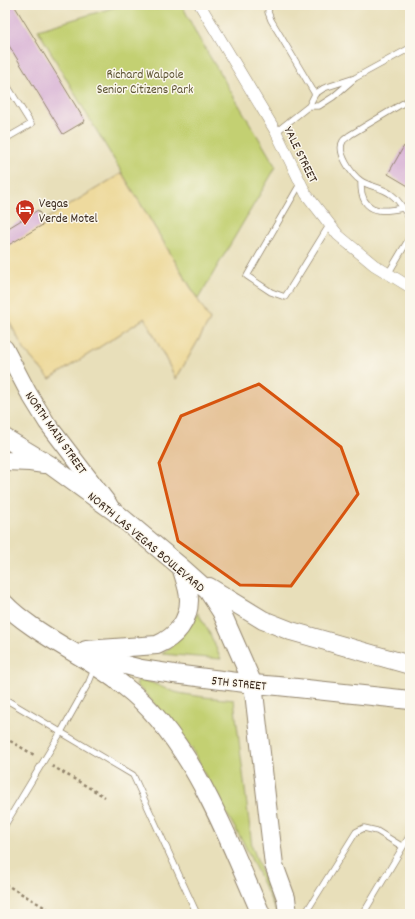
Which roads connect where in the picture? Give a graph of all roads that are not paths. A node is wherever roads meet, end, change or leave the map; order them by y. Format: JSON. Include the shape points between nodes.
{"nodes":[{"id":1,"x":200,"y":5,"type":"edge"},
{"id":2,"x":268,"y":5,"type":"edge"},
{"id":3,"x":410,"y":48,"type":"edge"},
{"id":4,"x":355,"y":78,"type":"junction"},
{"id":5,"x":5,"y":82,"type":"edge"},
{"id":6,"x":315,"y":94,"type":"junction"},
{"id":7,"x":410,"y":99,"type":"edge"},
{"id":8,"x":309,"y":106,"type":"junction"},
{"id":9,"x":276,"y":132,"type":"junction"},
{"id":10,"x":5,"y":139,"type":"edge"},
{"id":11,"x":361,"y":181,"type":"junction"},
{"id":12,"x":300,"y":184,"type":"junction"},
{"id":13,"x":403,"y":208,"type":"junction"},
{"id":14,"x":410,"y":219,"type":"edge"},
{"id":15,"x":330,"y":224,"type":"junction"},
{"id":16,"x":410,"y":237,"type":"edge"},
{"id":17,"x":388,"y":274,"type":"junction"},
{"id":18,"x":410,"y":287,"type":"edge"},
{"id":19,"x":5,"y":348,"type":"edge"},
{"id":20,"x":5,"y":438,"type":"edge"},
{"id":21,"x":5,"y":461,"type":"edge"},
{"id":22,"x":50,"y":465,"type":"junction"},
{"id":23,"x":115,"y":512,"type":"junction"},
{"id":24,"x":181,"y":567,"type":"junction"},
{"id":25,"x":5,"y":604,"type":"edge"},
{"id":26,"x":70,"y":651,"type":"junction"},
{"id":27,"x":96,"y":665,"type":"junction"},
{"id":28,"x":410,"y":665,"type":"edge"},
{"id":29,"x":253,"y":684,"type":"junction"},
{"id":30,"x":5,"y":699,"type":"edge"},
{"id":31,"x":410,"y":700,"type":"edge"},
{"id":32,"x":61,"y":732,"type":"junction"},
{"id":33,"x":5,"y":825,"type":"edge"},
{"id":34,"x":410,"y":836,"type":"edge"},
{"id":35,"x":403,"y":847,"type":"junction"},
{"id":36,"x":197,"y":914,"type":"edge"},
{"id":37,"x":261,"y":914,"type":"edge"},
{"id":38,"x":288,"y":914,"type":"edge"},
{"id":39,"x":305,"y":914,"type":"edge"},
{"id":40,"x":363,"y":914,"type":"edge"}],
"edges":[{"from":1,"to":9,"type":"street","name":"YALE STREET"},
{"from":2,"to":6,"type":"lane","via":[[271,20]]},
{"from":3,"to":4,"type":"lane"},
{"from":4,"to":6,"type":"lane","via":[[324,88]]},
{"from":4,"to":8,"type":"lane","via":[[319,106]]},
{"from":5,"to":10,"type":"lane","via":[[32,124]]},
{"from":6,"to":8,"type":"lane"},
{"from":7,"to":11,"type":"lane","via":[[343,141],[342,154],[352,172]]},
{"from":8,"to":9,"type":"lane"},
{"from":9,"to":12,"type":"street","name":"YALE STREET"},
{"from":11,"to":13,"type":"lane","via":[[391,194],[399,200]]},
{"from":11,"to":13,"type":"lane","via":[[362,195],[373,209],[385,211]]},
{"from":12,"to":15,"type":"street","name":"YALE STREET"},
{"from":12,"to":15,"type":"lane","via":[[246,276],[271,292],[285,297]]},
{"from":13,"to":14,"type":"lane"},
{"from":15,"to":17,"type":"street","name":"YALE STREET","via":[[338,235]]},
{"from":16,"to":17,"type":"lane"},
{"from":17,"to":18,"type":"street","name":"YALE STREET"},
{"from":19,"to":23,"type":"main road","name":"NORTH MAIN STREET","via":[[47,423]]},
{"from":20,"to":22,"type":"main road","name":"NORTH LAS VEGAS BOULEVARD"},
{"from":21,"to":22,"type":"main road"},
{"from":22,"to":23,"type":"main road","name":"NORTH LAS VEGAS BOULEVARD"},
{"from":23,"to":24,"type":"main road","name":"NORTH LAS VEGAS BOULEVARD"},
{"from":24,"to":26,"type":"main road","via":[[189,599],[186,616],[177,632],[168,641],[157,645]]},
{"from":24,"to":28,"type":"main road","via":[[263,620],[291,631]]},
{"from":24,"to":29,"type":"main road","name":"NORTH LAS VEGAS BOULEVARD","via":[[208,591],[221,611]]},
{"from":25,"to":26,"type":"main road"},
{"from":26,"to":27,"type":"main road"},
{"from":26,"to":29,"type":"main road","name":"5TH STREET","via":[[141,669]]},
{"from":27,"to":32,"type":"lane"},
{"from":27,"to":37,"type":"main road","via":[[125,686],[162,722],[189,761],[216,813]]},
{"from":29,"to":31,"type":"main road","name":"5TH STREET"},
{"from":29,"to":38,"type":"main road","name":"NORTH LAS VEGAS BOULEVARD","via":[[274,865],[286,898]]},
{"from":30,"to":32,"type":"lane"},
{"from":32,"to":33,"type":"lane"},
{"from":32,"to":36,"type":"lane","via":[[132,775]]},
{"from":34,"to":35,"type":"lane"},
{"from":35,"to":39,"type":"lane","via":[[377,831],[364,828],[356,832]]},
{"from":35,"to":40,"type":"lane"}]}
